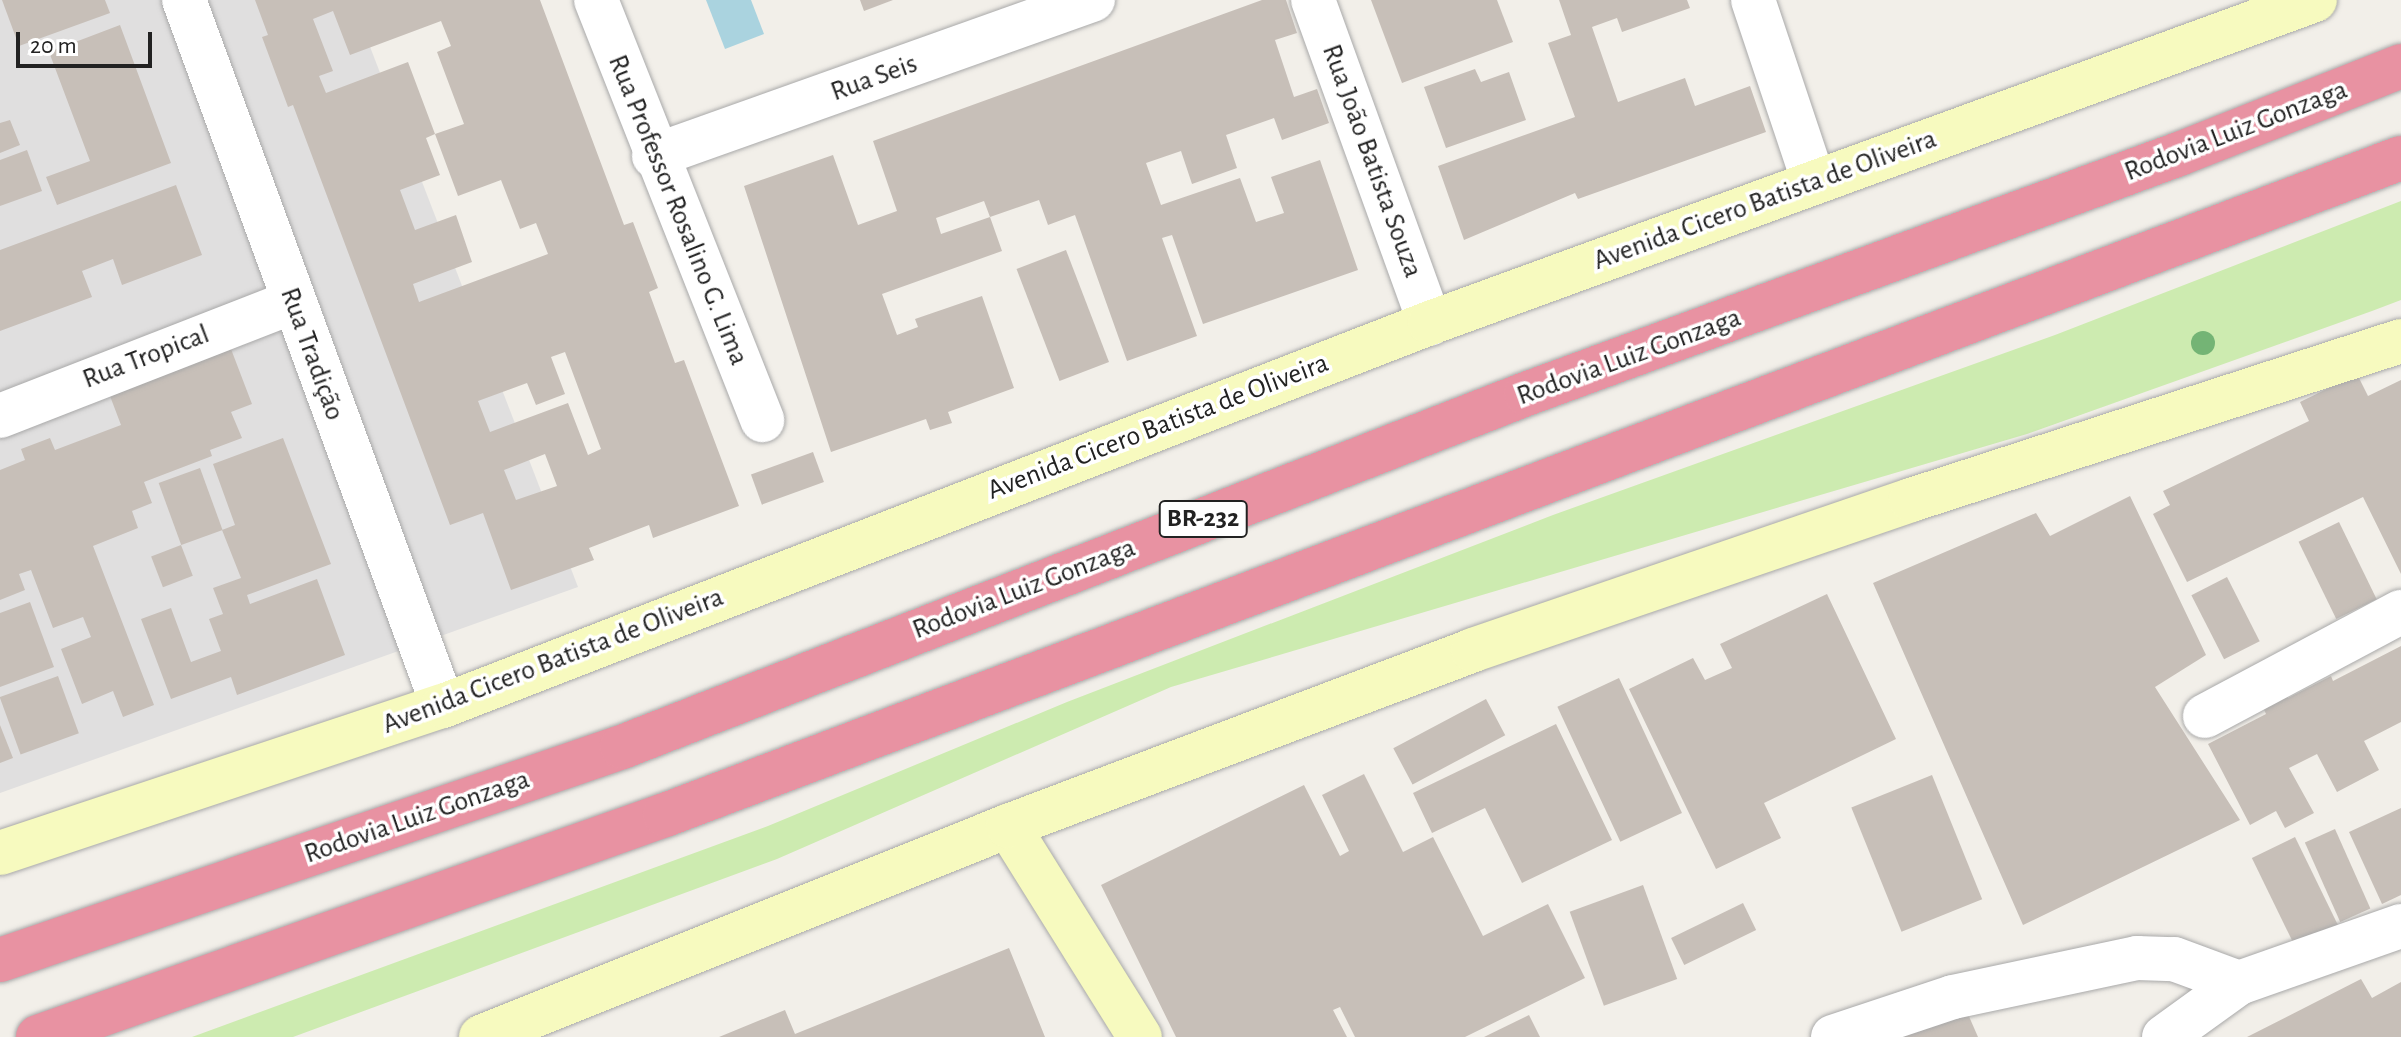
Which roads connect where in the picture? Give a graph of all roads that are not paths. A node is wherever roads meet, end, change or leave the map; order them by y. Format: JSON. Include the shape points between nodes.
{"nodes":[{"id":1,"x":184,"y":0,"type":"edge"},
{"id":2,"x":596,"y":0,"type":"edge"},
{"id":3,"x":1093,"y":0,"type":"edge"},
{"id":4,"x":1313,"y":0,"type":"edge"},
{"id":5,"x":1753,"y":0,"type":"edge"},
{"id":6,"x":2315,"y":0,"type":"edge"},
{"id":7,"x":2401,"y":66,"type":"edge"},
{"id":8,"x":654,"y":156,"type":"junction"},
{"id":9,"x":2401,"y":158,"type":"edge"},
{"id":10,"x":1814,"y":182,"type":"junction"},
{"id":11,"x":292,"y":302,"type":"junction"},
{"id":12,"x":1430,"y":323,"type":"junction"},
{"id":13,"x":2401,"y":341,"type":"edge"},
{"id":14,"x":0,"y":416,"type":"edge"},
{"id":15,"x":762,"y":420,"type":"dead end"},
{"id":16,"x":2401,"y":612,"type":"edge"},
{"id":17,"x":443,"y":706,"type":"junction"},
{"id":18,"x":2205,"y":716,"type":"dead end"},
{"id":19,"x":1008,"y":826,"type":"junction"},
{"id":20,"x":0,"y":853,"type":"edge"},
{"id":21,"x":2401,"y":926,"type":"edge"},
{"id":22,"x":0,"y":960,"type":"edge"},
{"id":23,"x":2239,"y":983,"type":"junction"},
{"id":24,"x":38,"y":1037,"type":"edge"},
{"id":25,"x":481,"y":1037,"type":"edge"},
{"id":26,"x":1140,"y":1037,"type":"edge"},
{"id":27,"x":1833,"y":1037,"type":"edge"},
{"id":28,"x":2164,"y":1037,"type":"edge"}],
"edges":[{"from":1,"to":11,"type":"street","name":"Rua Tradição"},
{"from":2,"to":8,"type":"street","name":"Rua Professor Rosalino G. Lima"},
{"from":3,"to":8,"type":"street","name":"Rua Seis"},
{"from":4,"to":12,"type":"street","name":"Rua João Batista Souza"},
{"from":5,"to":10,"type":"street"},
{"from":6,"to":10,"type":"main road","name":"Avenida Cicero Batista de Oliveira"},
{"from":7,"to":22,"type":"highway","name":"Rodovia Luiz Gonzaga","number":"BR-232","via":[[2164,160],[1497,405],[622,747]]},
{"from":8,"to":15,"type":"street","name":"Rua Professor Rosalino G. Lima"},
{"from":9,"to":24,"type":"highway","via":[[665,815]]},
{"from":10,"to":12,"type":"main road","name":"Avenida Cicero Batista de Oliveira"},
{"from":11,"to":14,"type":"street","name":"Rua Tropical"},
{"from":11,"to":17,"type":"street","name":"Rua Tradição"},
{"from":12,"to":17,"type":"main road","name":"Avenida Cicero Batista de Oliveira"},
{"from":13,"to":19,"type":"main road","via":[[1473,650]]},
{"from":16,"to":18,"type":"street"},
{"from":17,"to":20,"type":"main road","name":"Avenida Cicero Batista de Oliveira"},
{"from":19,"to":25,"type":"main road"},
{"from":19,"to":26,"type":"main road"},
{"from":21,"to":23,"type":"street"},
{"from":23,"to":27,"type":"street","via":[[2174,959],[2137,958],[1953,997]]},
{"from":23,"to":28,"type":"street"}]}
